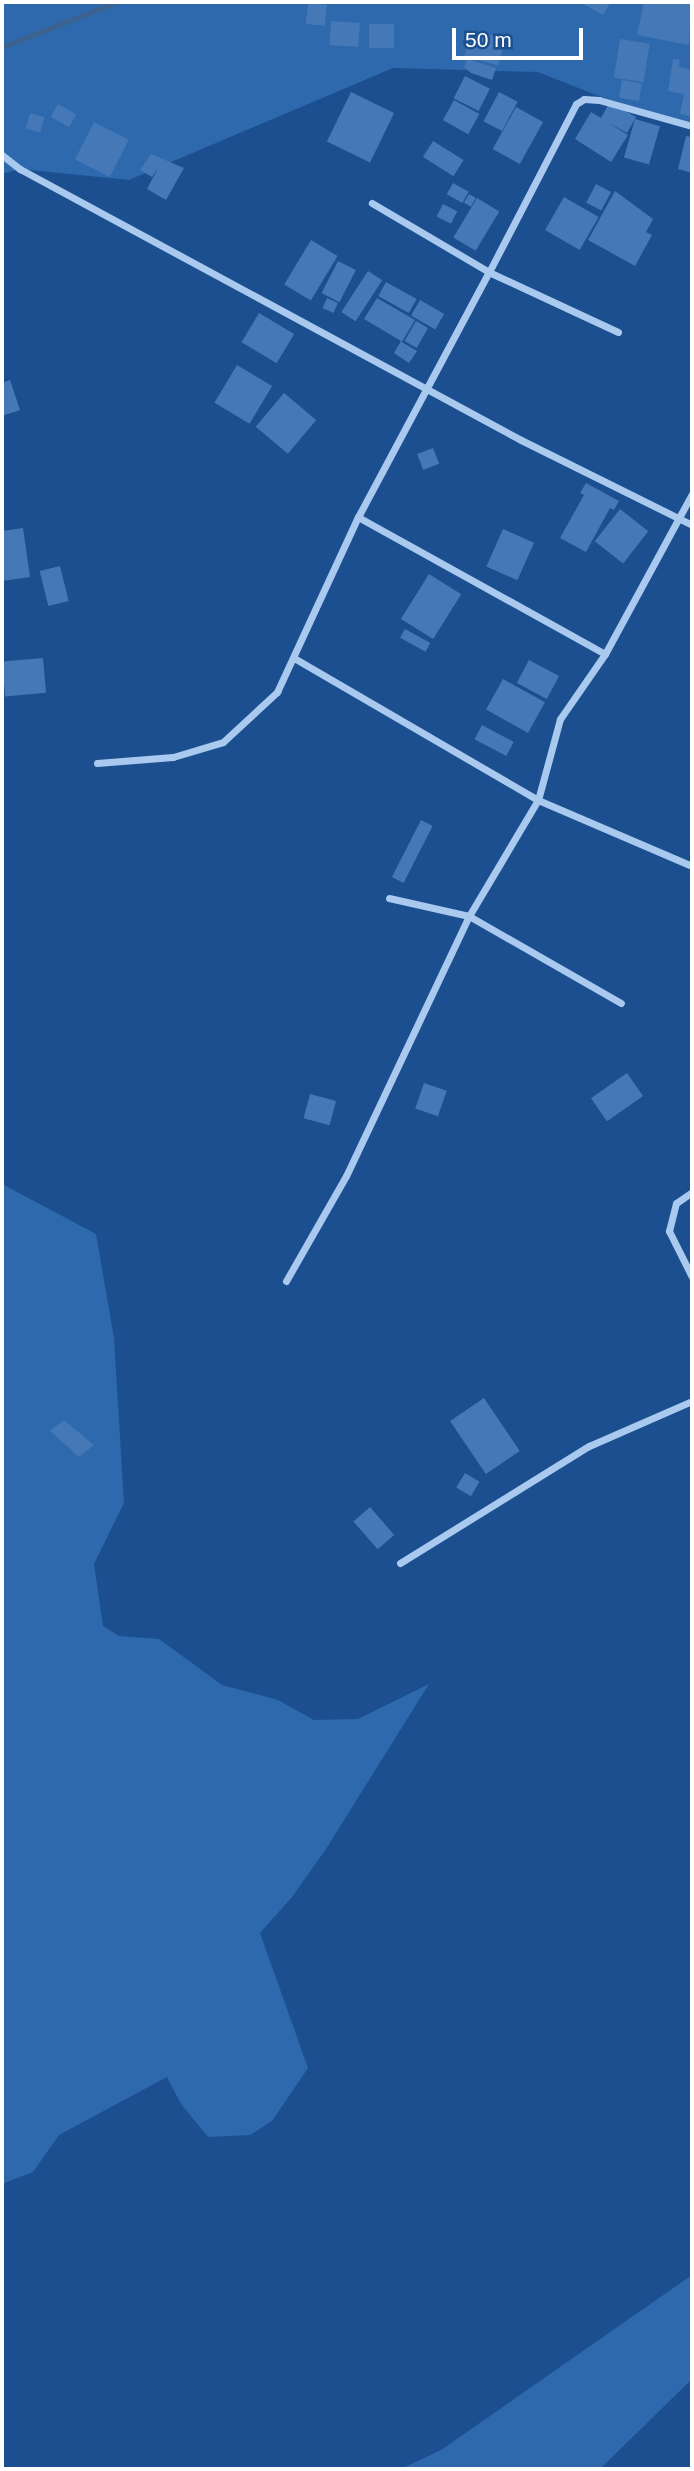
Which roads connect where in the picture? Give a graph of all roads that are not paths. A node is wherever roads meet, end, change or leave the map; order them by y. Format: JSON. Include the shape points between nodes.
{"nodes":[{"id":1,"x":692,"y":126,"type":"edge"},
{"id":2,"x":2,"y":155,"type":"edge"},
{"id":3,"x":372,"y":203,"type":"dead end"},
{"id":4,"x":489,"y":272,"type":"junction"},
{"id":5,"x":618,"y":332,"type":"dead end"},
{"id":6,"x":427,"y":389,"type":"junction"},
{"id":7,"x":692,"y":494,"type":"edge"},
{"id":8,"x":358,"y":517,"type":"junction"},
{"id":9,"x":678,"y":518,"type":"junction"},
{"id":10,"x":692,"y":525,"type":"edge"},
{"id":11,"x":605,"y":654,"type":"junction"},
{"id":12,"x":294,"y":658,"type":"junction"},
{"id":13,"x":97,"y":763,"type":"dead end"},
{"id":14,"x":538,"y":800,"type":"junction"},
{"id":15,"x":692,"y":866,"type":"edge"},
{"id":16,"x":389,"y":898,"type":"dead end"},
{"id":17,"x":469,"y":916,"type":"junction"},
{"id":18,"x":621,"y":1003,"type":"dead end"},
{"id":19,"x":692,"y":1192,"type":"edge"},
{"id":20,"x":692,"y":1277,"type":"edge"},
{"id":21,"x":286,"y":1281,"type":"dead end"},
{"id":22,"x":692,"y":1401,"type":"edge"},
{"id":23,"x":400,"y":1563,"type":"dead end"}],
"edges":[{"from":1,"to":4,"type":"street","via":[[598,100],[576,104]]},
{"from":2,"to":6,"type":"street","via":[[20,169]]},
{"from":3,"to":4,"type":"street"},
{"from":4,"to":5,"type":"street"},
{"from":4,"to":6,"type":"street"},
{"from":6,"to":8,"type":"street"},
{"from":6,"to":9,"type":"street"},
{"from":7,"to":9,"type":"street"},
{"from":8,"to":11,"type":"street"},
{"from":8,"to":12,"type":"street"},
{"from":9,"to":10,"type":"street"},
{"from":9,"to":11,"type":"street"},
{"from":11,"to":14,"type":"street","via":[[560,719]]},
{"from":12,"to":13,"type":"street","via":[[277,692],[223,742],[173,757]]},
{"from":12,"to":14,"type":"street"},
{"from":14,"to":15,"type":"street"},
{"from":14,"to":17,"type":"street"},
{"from":16,"to":17,"type":"street"},
{"from":17,"to":18,"type":"street"},
{"from":17,"to":21,"type":"street","via":[[346,1175]]},
{"from":19,"to":20,"type":"street","via":[[676,1203],[669,1231]]},
{"from":22,"to":23,"type":"street","via":[[589,1446]]}]}
